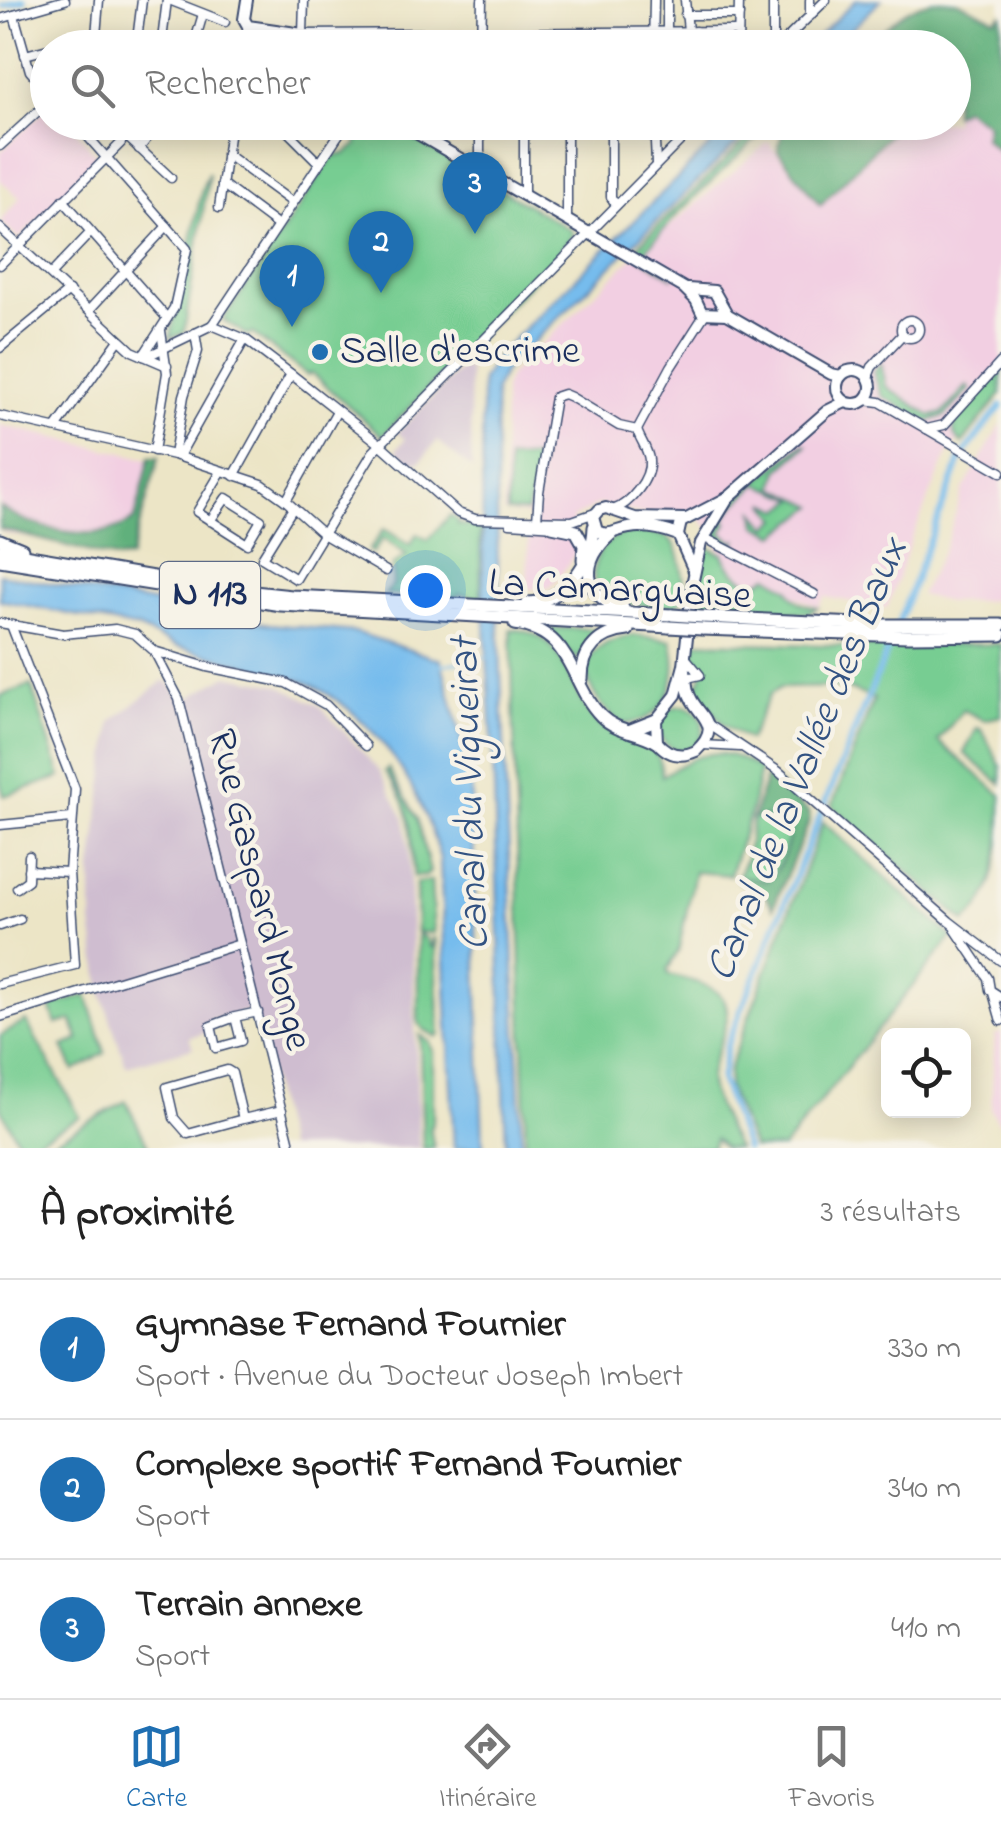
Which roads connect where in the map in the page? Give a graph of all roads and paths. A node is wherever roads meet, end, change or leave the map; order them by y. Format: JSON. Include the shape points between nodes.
{"nodes":[{"id":1,"x":64,"y":0,"type":"edge"},
{"id":2,"x":98,"y":0,"type":"edge"},
{"id":3,"x":142,"y":0,"type":"edge"},
{"id":4,"x":168,"y":0,"type":"edge"},
{"id":5,"x":247,"y":0,"type":"edge"},
{"id":6,"x":304,"y":0,"type":"edge"},
{"id":7,"x":482,"y":0,"type":"edge"},
{"id":8,"x":654,"y":0,"type":"edge"},
{"id":9,"x":667,"y":0,"type":"edge"},
{"id":10,"x":685,"y":0,"type":"edge"},
{"id":11,"x":739,"y":0,"type":"edge"},
{"id":12,"x":774,"y":0,"type":"edge"},
{"id":13,"x":810,"y":0,"type":"edge"},
{"id":14,"x":826,"y":0,"type":"edge"},
{"id":15,"x":203,"y":14,"type":"junction"},
{"id":16,"x":14,"y":15,"type":"junction"},
{"id":17,"x":739,"y":15,"type":"junction"},
{"id":18,"x":685,"y":16,"type":"junction"},
{"id":19,"x":810,"y":16,"type":"junction"},
{"id":20,"x":0,"y":19,"type":"edge"},
{"id":21,"x":225,"y":22,"type":"dead end"},
{"id":22,"x":97,"y":30,"type":"edge"},
{"id":23,"x":138,"y":30,"type":"edge"},
{"id":24,"x":164,"y":30,"type":"edge"},
{"id":25,"x":198,"y":30,"type":"edge"},
{"id":26,"x":245,"y":30,"type":"edge"},
{"id":27,"x":303,"y":30,"type":"edge"},
{"id":28,"x":482,"y":30,"type":"edge"},
{"id":29,"x":654,"y":30,"type":"edge"},
{"id":30,"x":667,"y":30,"type":"edge"},
{"id":31,"x":692,"y":30,"type":"edge"},
{"id":32,"x":738,"y":30,"type":"edge"},
{"id":33,"x":775,"y":30,"type":"edge"},
{"id":34,"x":795,"y":30,"type":"edge"},
{"id":35,"x":30,"y":54,"type":"edge"},
{"id":36,"x":25,"y":55,"type":"junction"},
{"id":37,"x":30,"y":71,"type":"edge"},
{"id":38,"x":30,"y":117,"type":"edge"},
{"id":39,"x":91,"y":140,"type":"edge"},
{"id":40,"x":122,"y":140,"type":"edge"},
{"id":41,"x":131,"y":140,"type":"edge"},
{"id":42,"x":145,"y":140,"type":"edge"},
{"id":43,"x":228,"y":140,"type":"edge"},
{"id":44,"x":296,"y":140,"type":"edge"},
{"id":45,"x":335,"y":140,"type":"edge"},
{"id":46,"x":429,"y":140,"type":"edge"},
{"id":47,"x":480,"y":140,"type":"edge"},
{"id":48,"x":524,"y":140,"type":"edge"},
{"id":49,"x":567,"y":140,"type":"edge"},
{"id":50,"x":611,"y":140,"type":"edge"},
{"id":51,"x":655,"y":140,"type":"edge"},
{"id":52,"x":681,"y":140,"type":"edge"},
{"id":53,"x":2,"y":141,"type":"edge"},
{"id":54,"x":140,"y":148,"type":"junction"},
{"id":55,"x":226,"y":154,"type":"junction"},
{"id":56,"x":106,"y":157,"type":"junction"},
{"id":57,"x":318,"y":162,"type":"junction"},
{"id":58,"x":656,"y":164,"type":"junction"},
{"id":59,"x":480,"y":170,"type":"junction"},
{"id":60,"x":171,"y":178,"type":"dead end"},
{"id":61,"x":222,"y":184,"type":"junction"},
{"id":62,"x":524,"y":196,"type":"junction"},
{"id":63,"x":62,"y":200,"type":"junction"},
{"id":64,"x":292,"y":202,"type":"junction"},
{"id":65,"x":616,"y":204,"type":"junction"},
{"id":66,"x":219,"y":208,"type":"dead end"},
{"id":67,"x":567,"y":220,"type":"junction"},
{"id":68,"x":277,"y":225,"type":"junction"},
{"id":69,"x":167,"y":226,"type":"junction"},
{"id":70,"x":0,"y":228,"type":"edge"},
{"id":71,"x":91,"y":232,"type":"junction"},
{"id":72,"x":588,"y":232,"type":"junction"},
{"id":73,"x":19,"y":245,"type":"junction"},
{"id":74,"x":0,"y":264,"type":"edge"},
{"id":75,"x":126,"y":272,"type":"junction"},
{"id":76,"x":51,"y":274,"type":"junction"},
{"id":77,"x":69,"y":291,"type":"junction"},
{"id":78,"x":708,"y":309,"type":"junction"},
{"id":79,"x":89,"y":310,"type":"junction"},
{"id":80,"x":167,"y":318,"type":"junction"},
{"id":81,"x":212,"y":324,"type":"junction"},
{"id":82,"x":196,"y":333,"type":"junction"},
{"id":83,"x":903,"y":334,"type":"dead end"},
{"id":84,"x":119,"y":340,"type":"junction"},
{"id":85,"x":245,"y":340,"type":"junction"},
{"id":86,"x":0,"y":348,"type":"edge"},
{"id":87,"x":164,"y":349,"type":"junction"},
{"id":88,"x":142,"y":356,"type":"junction"},
{"id":89,"x":1001,"y":362,"type":"edge"},
{"id":90,"x":167,"y":366,"type":"junction"},
{"id":91,"x":868,"y":372,"type":"junction"},
{"id":92,"x":291,"y":374,"type":"junction"},
{"id":93,"x":839,"y":386,"type":"junction"},
{"id":94,"x":868,"y":395,"type":"junction"},
{"id":95,"x":337,"y":411,"type":"junction"},
{"id":96,"x":0,"y":416,"type":"edge"},
{"id":97,"x":949,"y":420,"type":"junction"},
{"id":98,"x":56,"y":428,"type":"junction"},
{"id":99,"x":927,"y":429,"type":"junction"},
{"id":100,"x":636,"y":430,"type":"junction"},
{"id":101,"x":380,"y":444,"type":"junction"},
{"id":102,"x":953,"y":444,"type":"junction"},
{"id":103,"x":156,"y":451,"type":"junction"},
{"id":104,"x":176,"y":456,"type":"junction"},
{"id":105,"x":221,"y":472,"type":"junction"},
{"id":106,"x":1001,"y":472,"type":"edge"},
{"id":107,"x":234,"y":476,"type":"junction"},
{"id":108,"x":730,"y":497,"type":"junction"},
{"id":109,"x":631,"y":499,"type":"junction"},
{"id":110,"x":289,"y":504,"type":"junction"},
{"id":111,"x":613,"y":510,"type":"junction"},
{"id":112,"x":595,"y":513,"type":"junction"},
{"id":113,"x":640,"y":518,"type":"junction"},
{"id":114,"x":689,"y":518,"type":"junction"},
{"id":115,"x":501,"y":519,"type":"junction"},
{"id":116,"x":210,"y":520,"type":"junction"},
{"id":117,"x":534,"y":520,"type":"junction"},
{"id":118,"x":563,"y":522,"type":"junction"},
{"id":119,"x":593,"y":526,"type":"junction"},
{"id":120,"x":323,"y":534,"type":"junction"},
{"id":121,"x":611,"y":534,"type":"junction"},
{"id":122,"x":704,"y":538,"type":"junction"},
{"id":123,"x":681,"y":539,"type":"junction"},
{"id":124,"x":0,"y":540,"type":"edge"},
{"id":125,"x":0,"y":551,"type":"edge"},
{"id":126,"x":0,"y":560,"type":"edge"},
{"id":127,"x":581,"y":566,"type":"junction"},
{"id":128,"x":114,"y":570,"type":"junction"},
{"id":129,"x":386,"y":571,"type":"dead end"},
{"id":130,"x":694,"y":572,"type":"junction"},
{"id":131,"x":814,"y":594,"type":"dead end"},
{"id":132,"x":420,"y":609,"type":"junction"},
{"id":133,"x":478,"y":612,"type":"junction"},
{"id":134,"x":506,"y":613,"type":"junction"},
{"id":135,"x":670,"y":621,"type":"junction"},
{"id":136,"x":0,"y":624,"type":"edge"},
{"id":137,"x":11,"y":625,"type":"junction"},
{"id":138,"x":1001,"y":626,"type":"edge"},
{"id":139,"x":910,"y":631,"type":"junction"},
{"id":140,"x":1001,"y":635,"type":"edge"},
{"id":141,"x":154,"y":651,"type":"junction"},
{"id":142,"x":684,"y":661,"type":"junction"},
{"id":143,"x":582,"y":683,"type":"junction"},
{"id":144,"x":668,"y":705,"type":"junction"},
{"id":145,"x":698,"y":707,"type":"junction"},
{"id":146,"x":656,"y":720,"type":"junction"},
{"id":147,"x":708,"y":724,"type":"junction"},
{"id":148,"x":628,"y":731,"type":"junction"},
{"id":149,"x":658,"y":742,"type":"junction"},
{"id":150,"x":703,"y":745,"type":"junction"},
{"id":151,"x":366,"y":746,"type":"dead end"},
{"id":152,"x":740,"y":747,"type":"junction"},
{"id":153,"x":72,"y":818,"type":"junction"},
{"id":154,"x":0,"y":826,"type":"edge"},
{"id":155,"x":29,"y":856,"type":"dead end"},
{"id":156,"x":28,"y":870,"type":"junction"},
{"id":157,"x":70,"y":872,"type":"junction"},
{"id":158,"x":17,"y":888,"type":"dead end"},
{"id":159,"x":20,"y":919,"type":"dead end"},
{"id":160,"x":949,"y":921,"type":"junction"},
{"id":161,"x":0,"y":926,"type":"edge"},
{"id":162,"x":240,"y":944,"type":"junction"},
{"id":163,"x":1001,"y":963,"type":"edge"},
{"id":164,"x":988,"y":978,"type":"junction"},
{"id":165,"x":0,"y":984,"type":"edge"},
{"id":166,"x":997,"y":995,"type":"edge"},
{"id":167,"x":258,"y":1012,"type":"junction"},
{"id":168,"x":0,"y":1017,"type":"edge"},
{"id":169,"x":235,"y":1017,"type":"junction"},
{"id":170,"x":1001,"y":1021,"type":"edge"},
{"id":171,"x":282,"y":1110,"type":"junction"},
{"id":172,"x":243,"y":1120,"type":"junction"},
{"id":173,"x":292,"y":1148,"type":"edge"}],
"edges":[{"from":1,"to":16,"type":"street"},
{"from":2,"to":22,"type":"street"},
{"from":3,"to":23,"type":"street"},
{"from":4,"to":15,"type":"street"},
{"from":4,"to":24,"type":"street"},
{"from":5,"to":26,"type":"main road"},
{"from":6,"to":27,"type":"street"},
{"from":7,"to":28,"type":"street"},
{"from":8,"to":29,"type":"street"},
{"from":9,"to":30,"type":"street"},
{"from":10,"to":18,"type":"street"},
{"from":11,"to":17,"type":"street"},
{"from":12,"to":33,"type":"street"},
{"from":13,"to":19,"type":"street"},
{"from":14,"to":19,"type":"street"},
{"from":15,"to":21,"type":"street"},
{"from":15,"to":25,"type":"street"},
{"from":16,"to":20,"type":"street"},
{"from":16,"to":36,"type":"street"},
{"from":17,"to":18,"type":"street"},
{"from":17,"to":32,"type":"street"},
{"from":18,"to":31,"type":"street"},
{"from":19,"to":34,"type":"street"},
{"from":35,"to":36,"type":"street"},
{"from":36,"to":37,"type":"street"},
{"from":38,"to":53,"type":"street"},
{"from":39,"to":56,"type":"street"},
{"from":40,"to":56,"type":"street"},
{"from":41,"to":54,"type":"street"},
{"from":42,"to":54,"type":"street"},
{"from":43,"to":55,"type":"street"},
{"from":44,"to":57,"type":"street"},
{"from":45,"to":57,"type":"street"},
{"from":46,"to":59,"type":"main road"},
{"from":47,"to":59,"type":"street"},
{"from":48,"to":62,"type":"street"},
{"from":49,"to":67,"type":"street"},
{"from":50,"to":65,"type":"street"},
{"from":51,"to":58,"type":"street"},
{"from":52,"to":58,"type":"street"},
{"from":54,"to":60,"type":"street"},
{"from":55,"to":61,"type":"street"},
{"from":55,"to":64,"type":"street"},
{"from":56,"to":63,"type":"street"},
{"from":56,"to":69,"type":"street"},
{"from":57,"to":64,"type":"street"},
{"from":58,"to":65,"type":"street"},
{"from":59,"to":62,"type":"main road"},
{"from":61,"to":66,"type":"street"},
{"from":61,"to":68,"type":"street"},
{"from":62,"to":67,"type":"main road"},
{"from":63,"to":71,"type":"street"},
{"from":63,"to":73,"type":"street"},
{"from":64,"to":68,"type":"street"},
{"from":65,"to":72,"type":"street"},
{"from":67,"to":72,"type":"main road"},
{"from":68,"to":81,"type":"street"},
{"from":69,"to":75,"type":"street"},
{"from":69,"to":80,"type":"street","via":[[187,249]]},
{"from":70,"to":73,"type":"street"},
{"from":71,"to":75,"type":"street"},
{"from":71,"to":76,"type":"street"},
{"from":72,"to":78,"type":"main road"},
{"from":72,"to":101,"type":"street"},
{"from":73,"to":74,"type":"street"},
{"from":73,"to":76,"type":"street"},
{"from":75,"to":79,"type":"street"},
{"from":75,"to":80,"type":"street"},
{"from":76,"to":77,"type":"street"},
{"from":77,"to":79,"type":"street"},
{"from":77,"to":86,"type":"street"},
{"from":78,"to":93,"type":"main road"},
{"from":78,"to":100,"type":"street"},
{"from":79,"to":84,"type":"street"},
{"from":80,"to":87,"type":"street","via":[[160,336]]},
{"from":80,"to":88,"type":"street"},
{"from":81,"to":82,"type":"street"},
{"from":81,"to":85,"type":"street"},
{"from":82,"to":87,"type":"street"},
{"from":82,"to":104,"type":"street"},
{"from":83,"to":91,"type":"street"},
{"from":84,"to":88,"type":"street"},
{"from":84,"to":98,"type":"street"},
{"from":85,"to":92,"type":"street"},
{"from":85,"to":104,"type":"street"},
{"from":87,"to":88,"type":"street"},
{"from":87,"to":90,"type":"street"},
{"from":88,"to":90,"type":"street"},
{"from":89,"to":97,"type":"street"},
{"from":90,"to":103,"type":"street"},
{"from":91,"to":93,"type":"main road","via":[[851,370]]},
{"from":91,"to":94,"type":"main road"},
{"from":92,"to":95,"type":"street"},
{"from":92,"to":107,"type":"street"},
{"from":93,"to":94,"type":"main road","via":[[856,404]]},
{"from":93,"to":108,"type":"main road","via":[[827,411]]},
{"from":94,"to":99,"type":"street"},
{"from":95,"to":101,"type":"street"},
{"from":95,"to":110,"type":"street"},
{"from":96,"to":98,"type":"street"},
{"from":97,"to":99,"type":"street"},
{"from":97,"to":102,"type":"street"},
{"from":98,"to":103,"type":"street"},
{"from":99,"to":102,"type":"street"},
{"from":100,"to":109,"type":"street","via":[[650,465]]},
{"from":100,"to":117,"type":"street","via":[[558,395]]},
{"from":101,"to":115,"type":"street","via":[[458,513]]},
{"from":101,"to":120,"type":"street"},
{"from":102,"to":106,"type":"street"},
{"from":103,"to":104,"type":"street"},
{"from":104,"to":105,"type":"street"},
{"from":105,"to":107,"type":"street"},
{"from":105,"to":116,"type":"street","via":[[197,512]]},
{"from":107,"to":110,"type":"street","via":[[262,484]]},
{"from":108,"to":114,"type":"main road"},
{"from":108,"to":122,"type":"main road"},
{"from":109,"to":111,"type":"street"},
{"from":109,"to":113,"type":"street"},
{"from":110,"to":120,"type":"street"},
{"from":110,"to":120,"type":"street","via":[[262,558],[296,579]]},
{"from":111,"to":112,"type":"main road"},
{"from":111,"to":113,"type":"main road"},
{"from":112,"to":118,"type":"street"},
{"from":112,"to":119,"type":"main road"},
{"from":113,"to":114,"type":"main road"},
{"from":114,"to":122,"type":"main road","via":[[701,521]]},
{"from":114,"to":123,"type":"main road","via":[[679,526]]},
{"from":115,"to":117,"type":"street"},
{"from":115,"to":118,"type":"street"},
{"from":116,"to":116,"type":"street","via":[[226,498],[262,520],[247,544]]},
{"from":117,"to":118,"type":"street"},
{"from":118,"to":119,"type":"street"},
{"from":118,"to":127,"type":"highway","via":[[581,538]]},
{"from":119,"to":121,"type":"main road"},
{"from":119,"to":127,"type":"highway","via":[[592,547]]},
{"from":120,"to":129,"type":"street"},
{"from":121,"to":123,"type":"main road","via":[[654,527]]},
{"from":121,"to":135,"type":"highway","via":[[590,558],[597,592],[614,605]]},
{"from":122,"to":123,"type":"main road","via":[[692,546]]},
{"from":122,"to":130,"type":"main road"},
{"from":122,"to":131,"type":"street"},
{"from":123,"to":130,"type":"main road"},
{"from":124,"to":128,"type":"highway"},
{"from":125,"to":128,"type":"highway","name":"La Camarguaise","number":"N 113"},
{"from":126,"to":132,"type":"highway","name":"La Camarguaise","number":"N 113","via":[[242,600]]},
{"from":127,"to":134,"type":"highway","via":[[561,592]]},
{"from":128,"to":132,"type":"highway","name":"La Camarguaise","number":"N 113"},
{"from":130,"to":142,"type":"main road"},
{"from":132,"to":133,"type":"highway","name":"La Camarguaise","number":"N 113"},
{"from":133,"to":134,"type":"highway"},
{"from":133,"to":134,"type":"highway"},
{"from":134,"to":135,"type":"highway","name":"La Camarguaise"},
{"from":134,"to":143,"type":"highway","via":[[552,639]]},
{"from":135,"to":139,"type":"highway","name":"La Camarguaise","bridge":true},
{"from":135,"to":143,"type":"highway","via":[[615,632],[593,644],[583,660]]},
{"from":136,"to":137,"type":"street"},
{"from":137,"to":141,"type":"street","via":[[63,634],[114,629],[135,634]]},
{"from":137,"to":153,"type":"street","via":[[74,786]]},
{"from":138,"to":139,"type":"highway","name":"La Camarguaise"},
{"from":139,"to":140,"type":"highway","name":"La Camarguaise"},
{"from":141,"to":151,"type":"street","via":[[286,683],[326,705]]},
{"from":141,"to":162,"type":"street","name":"Rue Gaspard Monge","via":[[180,700]]},
{"from":142,"to":144,"type":"main road"},
{"from":142,"to":145,"type":"main road"},
{"from":143,"to":148,"type":"highway","via":[[598,712]]},
{"from":144,"to":145,"type":"main road"},
{"from":144,"to":146,"type":"main road"},
{"from":145,"to":147,"type":"main road"},
{"from":146,"to":148,"type":"highway"},
{"from":146,"to":149,"type":"main road"},
{"from":147,"to":150,"type":"main road"},
{"from":147,"to":152,"type":"street"},
{"from":148,"to":149,"type":"highway"},
{"from":149,"to":150,"type":"main road","via":[[679,756]]},
{"from":150,"to":152,"type":"street"},
{"from":152,"to":160,"type":"street","via":[[763,759]]},
{"from":153,"to":154,"type":"street"},
{"from":153,"to":157,"type":"street"},
{"from":155,"to":156,"type":"street"},
{"from":156,"to":157,"type":"street"},
{"from":156,"to":158,"type":"street","via":[[28,880]]},
{"from":157,"to":165,"type":"street","via":[[76,965]]},
{"from":159,"to":161,"type":"street"},
{"from":160,"to":163,"type":"street"},
{"from":160,"to":164,"type":"street"},
{"from":162,"to":167,"type":"street","name":"Rue Gaspard Monge"},
{"from":162,"to":168,"type":"street"},
{"from":163,"to":164,"type":"street"},
{"from":164,"to":166,"type":"street"},
{"from":166,"to":170,"type":"street"},
{"from":167,"to":169,"type":"street"},
{"from":167,"to":171,"type":"street","name":"Rue Gaspard Monge"},
{"from":169,"to":169,"type":"street","via":[[210,1026],[217,1053],[243,1046]]},
{"from":171,"to":172,"type":"street"},
{"from":171,"to":173,"type":"street","name":"Rue Gaspard Monge"},
{"from":172,"to":172,"type":"street","via":[[228,1070],[168,1085],[174,1118],[194,1138]]}]}
